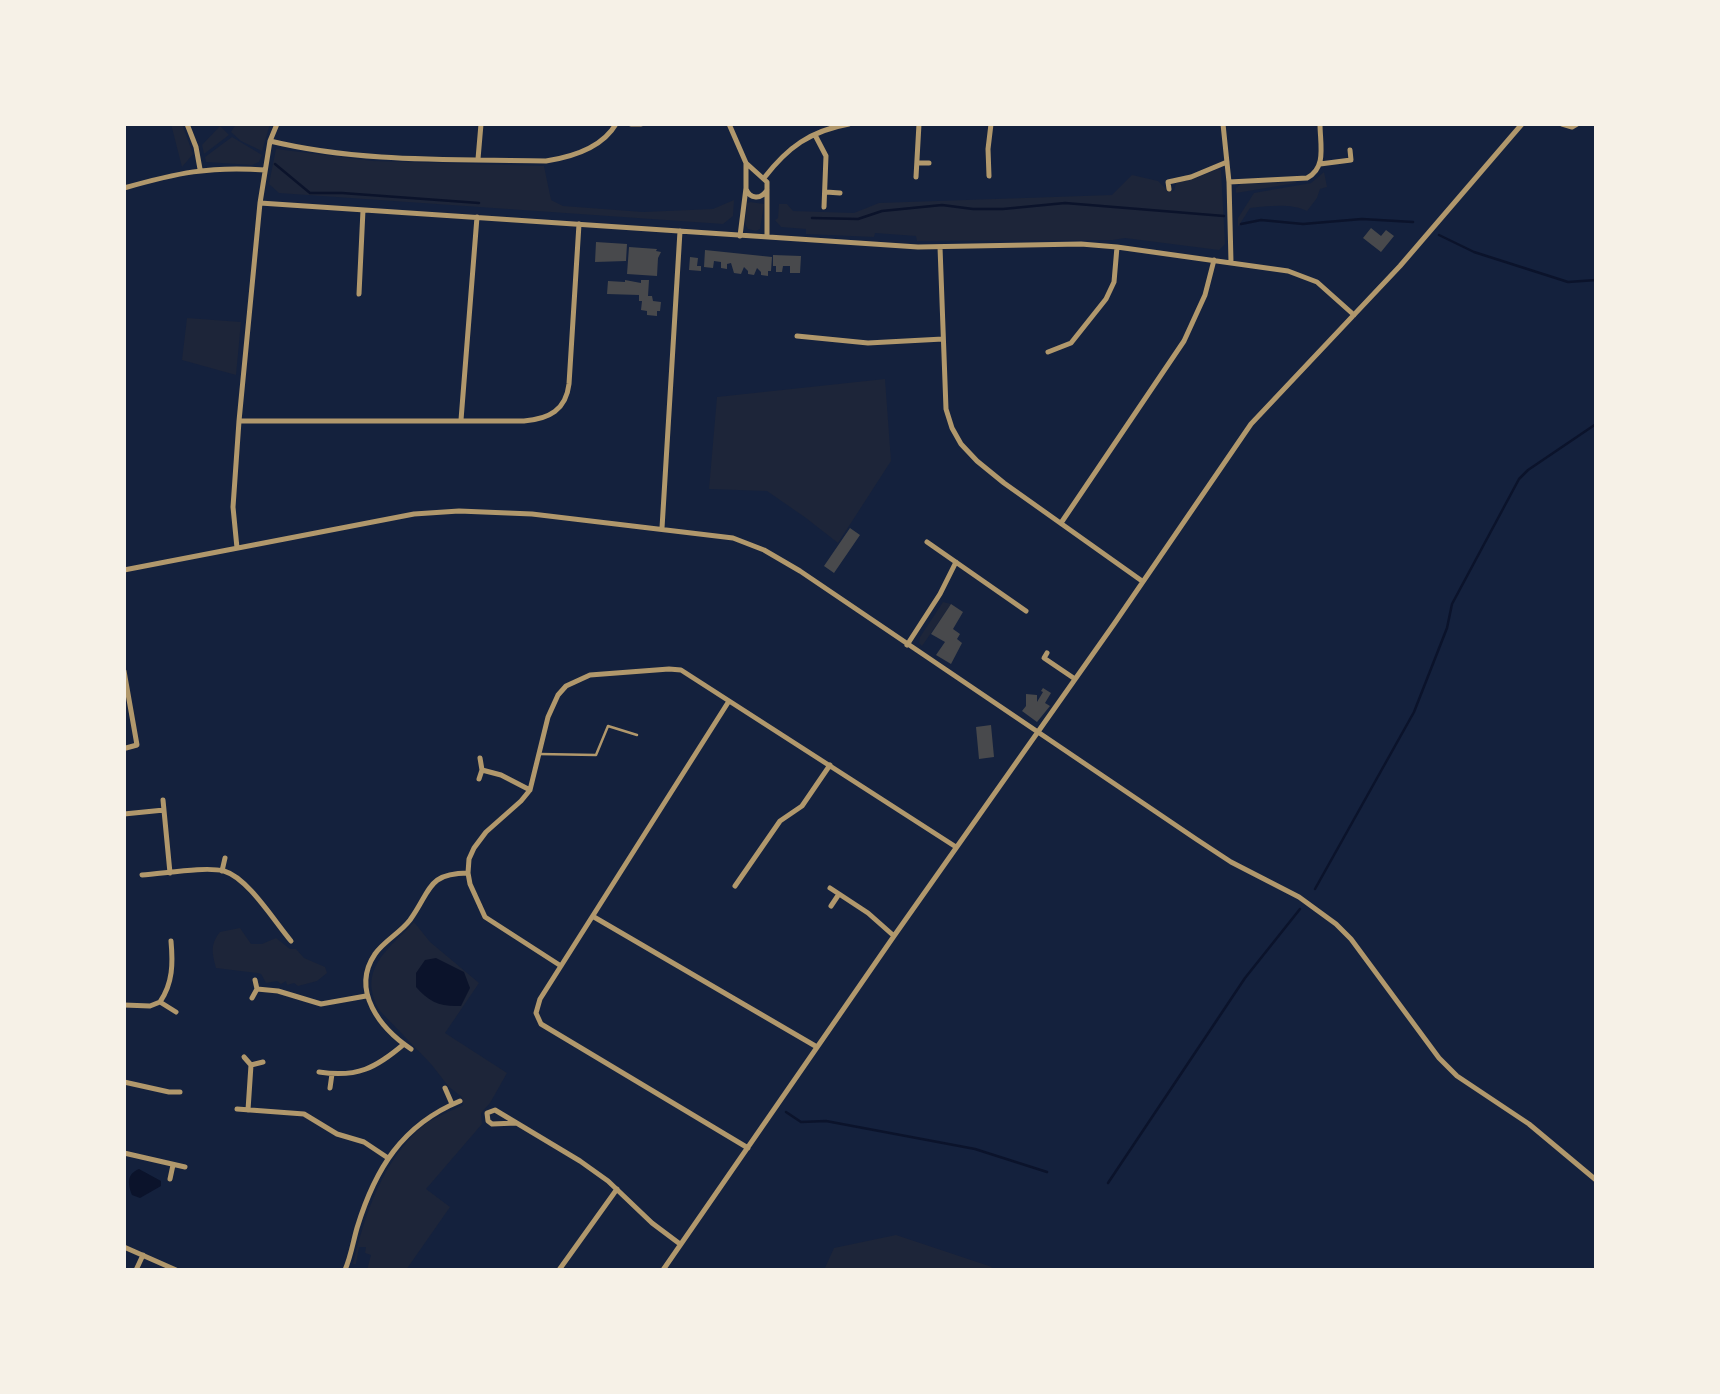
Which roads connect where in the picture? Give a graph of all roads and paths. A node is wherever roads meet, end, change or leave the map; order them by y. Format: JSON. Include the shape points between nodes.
{"nodes":[{"id":1,"x":187,"y":124,"type":"edge"},
{"id":2,"x":277,"y":124,"type":"edge"},
{"id":3,"x":481,"y":124,"type":"edge"},
{"id":4,"x":617,"y":124,"type":"edge"},
{"id":5,"x":631,"y":124,"type":"edge"},
{"id":6,"x":641,"y":124,"type":"edge"},
{"id":7,"x":729,"y":124,"type":"edge"},
{"id":8,"x":849,"y":124,"type":"edge"},
{"id":9,"x":919,"y":124,"type":"edge"},
{"id":10,"x":990,"y":124,"type":"edge"},
{"id":11,"x":1223,"y":124,"type":"edge"},
{"id":12,"x":1320,"y":124,"type":"edge"},
{"id":13,"x":1522,"y":124,"type":"edge"},
{"id":14,"x":1562,"y":124,"type":"edge"},
{"id":15,"x":1577,"y":124,"type":"edge"},
{"id":16,"x":829,"y":126,"type":"edge"},
{"id":17,"x":815,"y":135,"type":"junction"},
{"id":18,"x":270,"y":141,"type":"junction"},
{"id":19,"x":1350,"y":150,"type":"dead end"},
{"id":20,"x":478,"y":159,"type":"junction"},
{"id":21,"x":1227,"y":162,"type":"junction"},
{"id":22,"x":746,"y":163,"type":"junction"},
{"id":23,"x":917,"y":163,"type":"junction"},
{"id":24,"x":929,"y":163,"type":"dead end"},
{"id":25,"x":1320,"y":164,"type":"junction"},
{"id":26,"x":200,"y":169,"type":"junction"},
{"id":27,"x":265,"y":170,"type":"junction"},
{"id":28,"x":989,"y":176,"type":"dead end"},
{"id":29,"x":762,"y":177,"type":"junction"},
{"id":30,"x":916,"y":177,"type":"dead end"},
{"id":31,"x":1229,"y":183,"type":"junction"},
{"id":32,"x":746,"y":185,"type":"junction"},
{"id":33,"x":768,"y":187,"type":"junction"},
{"id":34,"x":124,"y":188,"type":"edge"},
{"id":35,"x":1169,"y":189,"type":"dead end"},
{"id":36,"x":825,"y":192,"type":"junction"},
{"id":37,"x":840,"y":193,"type":"dead end"},
{"id":38,"x":260,"y":203,"type":"junction"},
{"id":39,"x":824,"y":207,"type":"dead end"},
{"id":40,"x":363,"y":210,"type":"junction"},
{"id":41,"x":477,"y":218,"type":"junction"},
{"id":42,"x":579,"y":224,"type":"junction"},
{"id":43,"x":680,"y":231,"type":"junction"},
{"id":44,"x":740,"y":236,"type":"junction"},
{"id":45,"x":767,"y":237,"type":"junction"},
{"id":46,"x":940,"y":247,"type":"junction"},
{"id":47,"x":1117,"y":247,"type":"junction"},
{"id":48,"x":1214,"y":260,"type":"junction"},
{"id":49,"x":1231,"y":262,"type":"junction"},
{"id":50,"x":359,"y":294,"type":"dead end"},
{"id":51,"x":1354,"y":315,"type":"junction"},
{"id":52,"x":797,"y":335,"type":"dead end"},
{"id":53,"x":943,"y":339,"type":"junction"},
{"id":54,"x":1048,"y":352,"type":"dead end"},
{"id":55,"x":461,"y":420,"type":"junction"},
{"id":56,"x":239,"y":421,"type":"junction"},
{"id":57,"x":1061,"y":523,"type":"junction"},
{"id":58,"x":662,"y":528,"type":"junction"},
{"id":59,"x":927,"y":542,"type":"dead end"},
{"id":60,"x":237,"y":548,"type":"junction"},
{"id":61,"x":956,"y":562,"type":"junction"},
{"id":62,"x":124,"y":570,"type":"edge"},
{"id":63,"x":1142,"y":581,"type":"junction"},
{"id":64,"x":1026,"y":611,"type":"dead end"},
{"id":65,"x":907,"y":645,"type":"junction"},
{"id":66,"x":1047,"y":653,"type":"dead end"},
{"id":67,"x":124,"y":671,"type":"edge"},
{"id":68,"x":1076,"y":679,"type":"junction"},
{"id":69,"x":729,"y":701,"type":"junction"},
{"id":70,"x":1038,"y":733,"type":"junction"},
{"id":71,"x":637,"y":735,"type":"dead end"},
{"id":72,"x":126,"y":748,"type":"dead end"},
{"id":73,"x":539,"y":754,"type":"junction"},
{"id":74,"x":480,"y":758,"type":"dead end"},
{"id":75,"x":830,"y":765,"type":"junction"},
{"id":76,"x":482,"y":770,"type":"junction"},
{"id":77,"x":479,"y":779,"type":"dead end"},
{"id":78,"x":530,"y":790,"type":"junction"},
{"id":79,"x":163,"y":800,"type":"dead end"},
{"id":80,"x":164,"y":810,"type":"junction"},
{"id":81,"x":124,"y":814,"type":"edge"},
{"id":82,"x":956,"y":847,"type":"junction"},
{"id":83,"x":225,"y":858,"type":"dead end"},
{"id":84,"x":222,"y":871,"type":"junction"},
{"id":85,"x":170,"y":873,"type":"junction"},
{"id":86,"x":468,"y":873,"type":"junction"},
{"id":87,"x":734,"y":873,"type":"dead end"},
{"id":88,"x":142,"y":875,"type":"dead end"},
{"id":89,"x":740,"y":878,"type":"junction"},
{"id":90,"x":735,"y":886,"type":"dead end"},
{"id":91,"x":830,"y":888,"type":"dead end"},
{"id":92,"x":839,"y":894,"type":"junction"},
{"id":93,"x":831,"y":906,"type":"dead end"},
{"id":94,"x":594,"y":916,"type":"junction"},
{"id":95,"x":278,"y":926,"type":"junction"},
{"id":96,"x":272,"y":932,"type":"dead end"},
{"id":97,"x":894,"y":936,"type":"junction"},
{"id":98,"x":171,"y":941,"type":"dead end"},
{"id":99,"x":291,"y":941,"type":"dead end"},
{"id":100,"x":172,"y":951,"type":"junction"},
{"id":101,"x":163,"y":952,"type":"dead end"},
{"id":102,"x":561,"y":966,"type":"junction"},
{"id":103,"x":255,"y":979,"type":"dead end"},
{"id":104,"x":257,"y":989,"type":"junction"},
{"id":105,"x":366,"y":996,"type":"junction"},
{"id":106,"x":252,"y":998,"type":"dead end"},
{"id":107,"x":160,"y":1002,"type":"junction"},
{"id":108,"x":124,"y":1005,"type":"edge"},
{"id":109,"x":176,"y":1012,"type":"dead end"},
{"id":110,"x":404,"y":1044,"type":"junction"},
{"id":111,"x":817,"y":1047,"type":"junction"},
{"id":112,"x":411,"y":1049,"type":"dead end"},
{"id":113,"x":244,"y":1058,"type":"dead end"},
{"id":114,"x":263,"y":1062,"type":"dead end"},
{"id":115,"x":251,"y":1065,"type":"junction"},
{"id":116,"x":319,"y":1072,"type":"dead end"},
{"id":117,"x":332,"y":1074,"type":"junction"},
{"id":118,"x":158,"y":1079,"type":"dead end"},
{"id":119,"x":124,"y":1082,"type":"edge"},
{"id":120,"x":330,"y":1088,"type":"dead end"},
{"id":121,"x":445,"y":1088,"type":"dead end"},
{"id":122,"x":156,"y":1089,"type":"junction"},
{"id":123,"x":180,"y":1092,"type":"dead end"},
{"id":124,"x":460,"y":1101,"type":"dead end"},
{"id":125,"x":452,"y":1104,"type":"junction"},
{"id":126,"x":237,"y":1109,"type":"dead end"},
{"id":127,"x":248,"y":1110,"type":"junction"},
{"id":128,"x":516,"y":1123,"type":"junction"},
{"id":129,"x":748,"y":1148,"type":"junction"},
{"id":130,"x":124,"y":1153,"type":"edge"},
{"id":131,"x":388,"y":1158,"type":"junction"},
{"id":132,"x":173,"y":1165,"type":"junction"},
{"id":133,"x":185,"y":1167,"type":"dead end"},
{"id":134,"x":170,"y":1179,"type":"dead end"},
{"id":135,"x":1596,"y":1180,"type":"edge"},
{"id":136,"x":617,"y":1189,"type":"junction"},
{"id":137,"x":680,"y":1244,"type":"junction"},
{"id":138,"x":124,"y":1247,"type":"edge"},
{"id":139,"x":143,"y":1255,"type":"junction"},
{"id":140,"x":136,"y":1270,"type":"edge"},
{"id":141,"x":176,"y":1270,"type":"edge"},
{"id":142,"x":345,"y":1270,"type":"edge"},
{"id":143,"x":559,"y":1270,"type":"edge"},
{"id":144,"x":663,"y":1270,"type":"edge"}],
"edges":[{"from":1,"to":26,"type":"street"},
{"from":2,"to":18,"type":"street"},
{"from":3,"to":20,"type":"street"},
{"from":4,"to":20,"type":"street","via":[[595,144],[569,157]]},
{"from":5,"to":6,"type":"street"},
{"from":7,"to":22,"type":"street"},
{"from":8,"to":16,"type":"street"},
{"from":9,"to":23,"type":"street"},
{"from":10,"to":28,"type":"street"},
{"from":11,"to":21,"type":"street"},
{"from":12,"to":25,"type":"street"},
{"from":13,"to":51,"type":"street"},
{"from":14,"to":15,"type":"street"},
{"from":16,"to":17,"type":"street"},
{"from":17,"to":29,"type":"street","via":[[785,152]]},
{"from":17,"to":36,"type":"street","via":[[826,156]]},
{"from":18,"to":20,"type":"street","via":[[363,157]]},
{"from":18,"to":27,"type":"street"},
{"from":19,"to":25,"type":"street","via":[[1351,160]]},
{"from":21,"to":31,"type":"street"},
{"from":21,"to":35,"type":"street","via":[[1168,182]]},
{"from":22,"to":29,"type":"street"},
{"from":22,"to":32,"type":"street"},
{"from":23,"to":24,"type":"street"},
{"from":23,"to":30,"type":"street"},
{"from":25,"to":31,"type":"street","via":[[1307,178]]},
{"from":26,"to":27,"type":"street"},
{"from":26,"to":34,"type":"street"},
{"from":27,"to":38,"type":"street"},
{"from":29,"to":32,"type":"street","via":[[752,176]]},
{"from":29,"to":33,"type":"street"},
{"from":31,"to":49,"type":"street"},
{"from":32,"to":33,"type":"street","via":[[750,195],[758,197]]},
{"from":32,"to":44,"type":"street"},
{"from":33,"to":45,"type":"street"},
{"from":36,"to":37,"type":"street"},
{"from":36,"to":39,"type":"street"},
{"from":38,"to":40,"type":"street"},
{"from":38,"to":56,"type":"street"},
{"from":40,"to":41,"type":"street"},
{"from":40,"to":50,"type":"street"},
{"from":41,"to":42,"type":"street"},
{"from":41,"to":55,"type":"street"},
{"from":42,"to":43,"type":"street"},
{"from":42,"to":55,"type":"street","via":[[569,384],[563,403],[555,413],[535,420]]},
{"from":43,"to":44,"type":"street"},
{"from":43,"to":58,"type":"street"},
{"from":44,"to":45,"type":"street"},
{"from":45,"to":46,"type":"street"},
{"from":46,"to":47,"type":"street"},
{"from":46,"to":53,"type":"street"},
{"from":47,"to":48,"type":"street"},
{"from":47,"to":54,"type":"street","via":[[1114,282],[1106,299],[1071,343]]},
{"from":48,"to":49,"type":"street"},
{"from":48,"to":57,"type":"street","via":[[1205,295],[1184,341]]},
{"from":49,"to":51,"type":"street","via":[[1301,275],[1317,282]]},
{"from":51,"to":63,"type":"street","via":[[1251,424]]},
{"from":52,"to":53,"type":"street","via":[[868,343]]},
{"from":53,"to":57,"type":"street","via":[[946,409],[961,444]]},
{"from":55,"to":56,"type":"street"},
{"from":56,"to":60,"type":"street","via":[[233,507]]},
{"from":57,"to":63,"type":"street"},
{"from":58,"to":60,"type":"street","via":[[532,514],[435,511]]},
{"from":58,"to":65,"type":"street","via":[[733,538],[764,550]]},
{"from":59,"to":61,"type":"street"},
{"from":60,"to":62,"type":"street"},
{"from":61,"to":64,"type":"street"},
{"from":61,"to":65,"type":"street"},
{"from":63,"to":68,"type":"street"},
{"from":65,"to":70,"type":"street"},
{"from":66,"to":68,"type":"street","via":[[1044,658]]},
{"from":67,"to":72,"type":"street","via":[[137,745]]},
{"from":68,"to":70,"type":"street"},
{"from":69,"to":73,"type":"street","via":[[681,670],[590,675],[566,685],[558,695]]},
{"from":69,"to":75,"type":"street"},
{"from":69,"to":94,"type":"street"},
{"from":70,"to":82,"type":"street"},
{"from":70,"to":135,"type":"street","via":[[1220,854],[1327,917],[1351,939],[1423,1038],[1457,1076],[1529,1124]]},
{"from":71,"to":73,"type":"lane","via":[[608,726],[596,755]]},
{"from":73,"to":78,"type":"street"},
{"from":74,"to":76,"type":"street"},
{"from":75,"to":82,"type":"street"},
{"from":75,"to":89,"type":"street","via":[[802,807],[780,821]]},
{"from":76,"to":77,"type":"street"},
{"from":76,"to":78,"type":"street"},
{"from":78,"to":86,"type":"street","via":[[474,848]]},
{"from":79,"to":80,"type":"street"},
{"from":80,"to":81,"type":"street"},
{"from":80,"to":85,"type":"street"},
{"from":82,"to":97,"type":"street"},
{"from":83,"to":84,"type":"street"},
{"from":84,"to":85,"type":"street"},
{"from":84,"to":95,"type":"street","via":[[247,886]]},
{"from":85,"to":88,"type":"street"},
{"from":86,"to":102,"type":"street","via":[[485,917]]},
{"from":86,"to":105,"type":"street","via":[[450,873],[436,880],[408,922],[377,952],[367,973]]},
{"from":87,"to":89,"type":"street"},
{"from":89,"to":90,"type":"street"},
{"from":91,"to":92,"type":"street"},
{"from":92,"to":93,"type":"street"},
{"from":92,"to":97,"type":"street"},
{"from":94,"to":102,"type":"street"},
{"from":94,"to":111,"type":"street"},
{"from":95,"to":96,"type":"street"},
{"from":95,"to":99,"type":"street"},
{"from":97,"to":111,"type":"street"},
{"from":98,"to":100,"type":"street"},
{"from":100,"to":101,"type":"street"},
{"from":100,"to":107,"type":"street","via":[[172,971]]},
{"from":102,"to":129,"type":"street","via":[[537,1008],[541,1024]]},
{"from":103,"to":104,"type":"street"},
{"from":104,"to":105,"type":"street","via":[[321,1004]]},
{"from":104,"to":106,"type":"street"},
{"from":105,"to":110,"type":"street","via":[[380,1020]]},
{"from":107,"to":108,"type":"street"},
{"from":107,"to":109,"type":"street"},
{"from":110,"to":112,"type":"street"},
{"from":110,"to":117,"type":"street","via":[[369,1069]]},
{"from":111,"to":129,"type":"street"},
{"from":113,"to":115,"type":"street"},
{"from":114,"to":115,"type":"street"},
{"from":115,"to":127,"type":"street"},
{"from":116,"to":117,"type":"street"},
{"from":117,"to":120,"type":"street"},
{"from":118,"to":122,"type":"street"},
{"from":119,"to":122,"type":"street"},
{"from":121,"to":125,"type":"street"},
{"from":122,"to":123,"type":"street"},
{"from":124,"to":125,"type":"street"},
{"from":125,"to":131,"type":"street","via":[[422,1120]]},
{"from":126,"to":127,"type":"street"},
{"from":127,"to":131,"type":"street","via":[[304,1114]]},
{"from":128,"to":128,"type":"street","via":[[492,1124],[487,1113],[495,1110]]},
{"from":128,"to":136,"type":"street"},
{"from":129,"to":137,"type":"street"},
{"from":130,"to":132,"type":"street"},
{"from":131,"to":142,"type":"street","via":[[357,1226]]},
{"from":132,"to":133,"type":"street"},
{"from":132,"to":134,"type":"street"},
{"from":136,"to":137,"type":"street"},
{"from":136,"to":143,"type":"street"},
{"from":137,"to":144,"type":"street"},
{"from":138,"to":139,"type":"street"},
{"from":139,"to":140,"type":"street"},
{"from":139,"to":141,"type":"street"}]}
